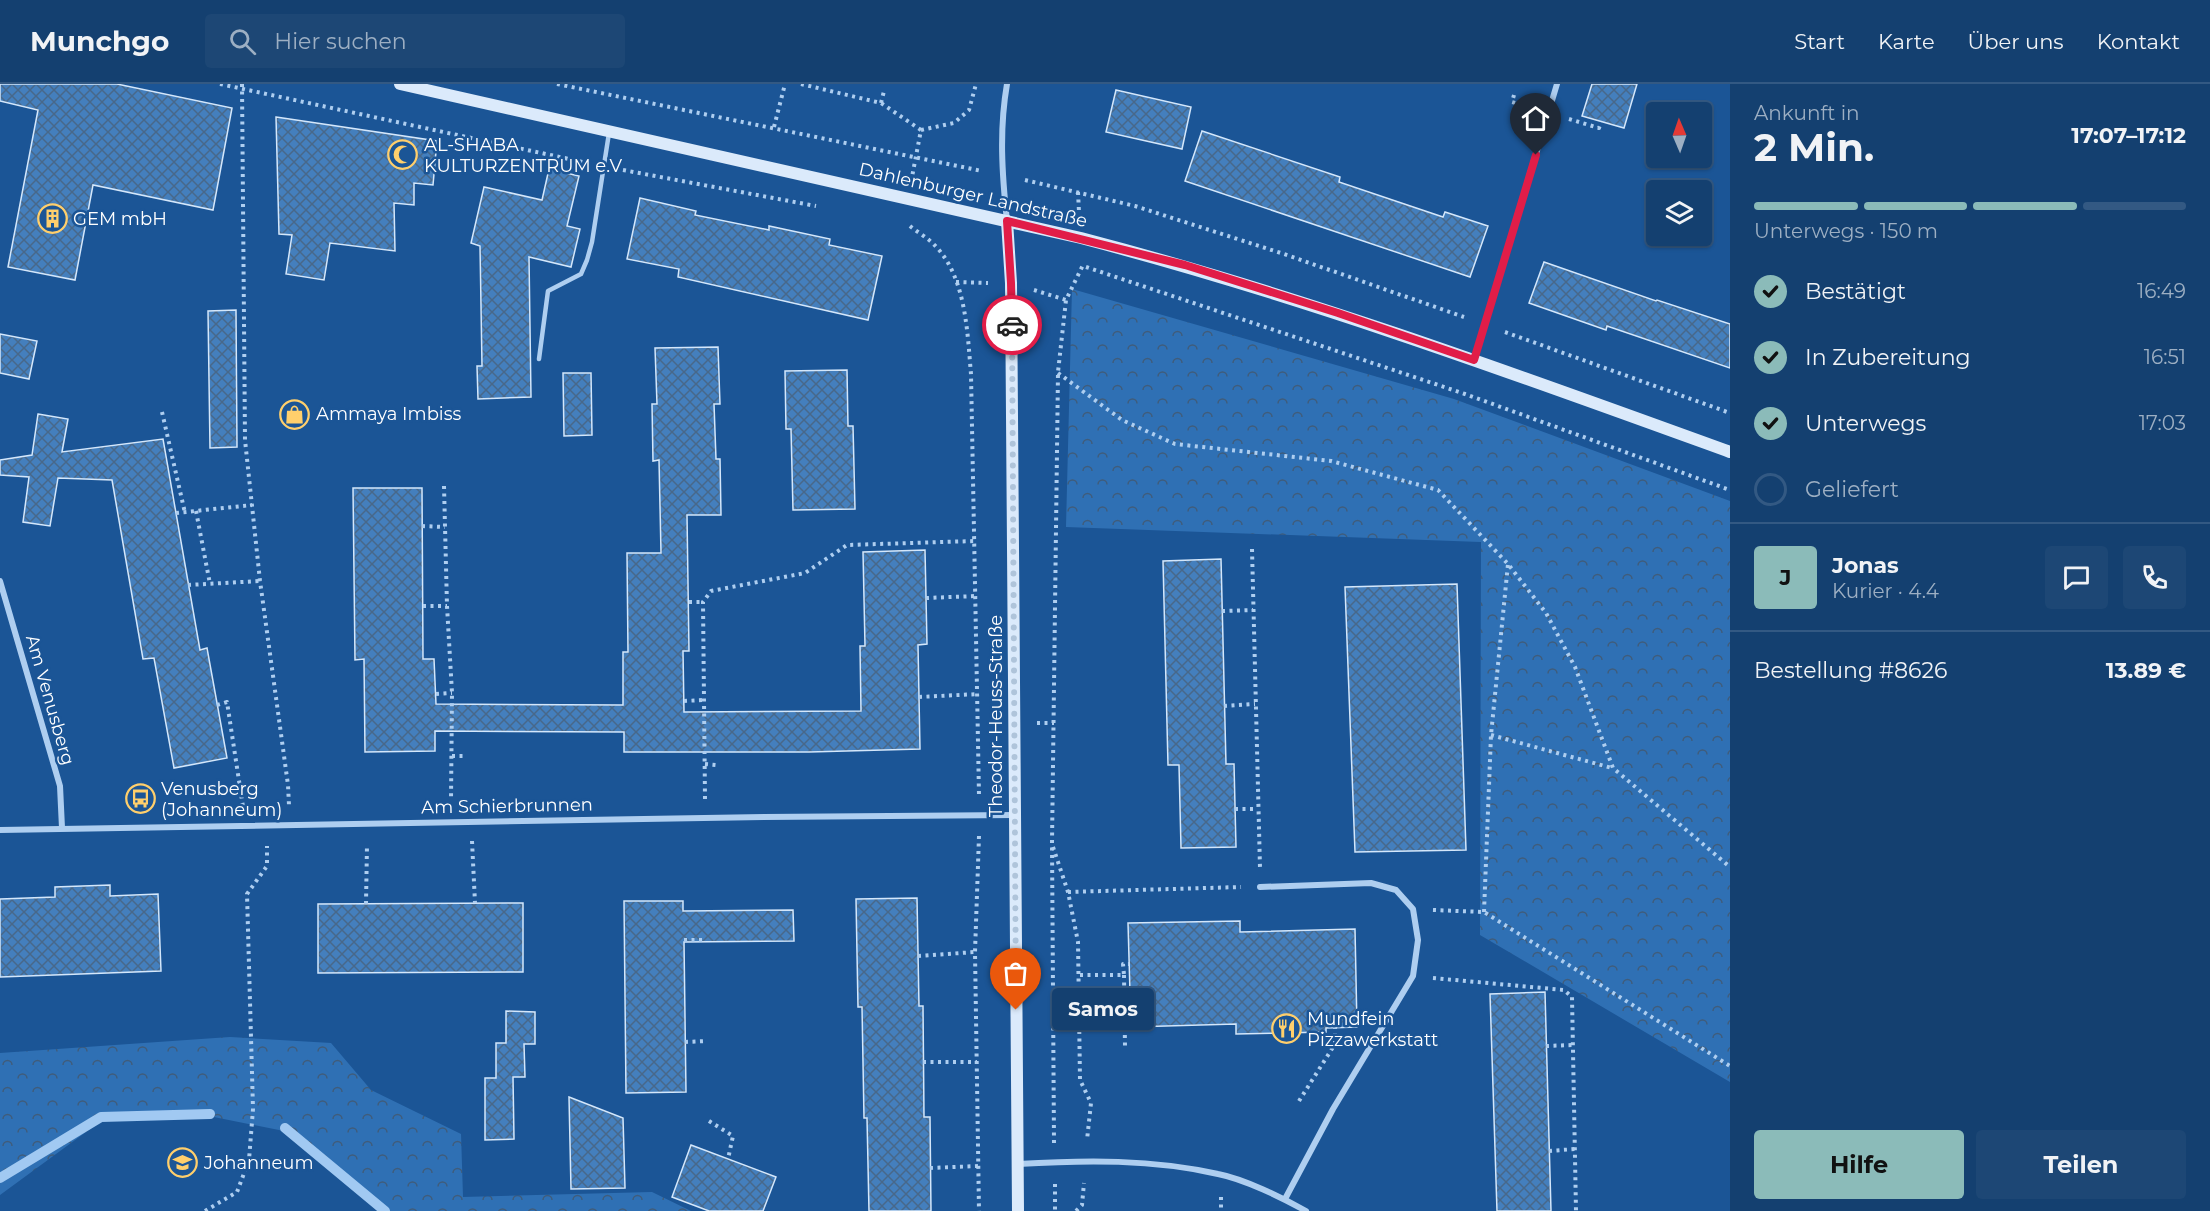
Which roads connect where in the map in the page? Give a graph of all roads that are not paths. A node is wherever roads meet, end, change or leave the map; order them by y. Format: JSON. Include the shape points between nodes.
{"nodes":[{"id":1,"x":400,"y":84,"type":"edge"},
{"id":2,"x":1007,"y":84,"type":"edge"},
{"id":3,"x":1557,"y":84,"type":"edge"},
{"id":4,"x":610,"y":131,"type":"junction"},
{"id":5,"x":1007,"y":221,"type":"junction"},
{"id":6,"x":539,"y":359,"type":"dead end"},
{"id":7,"x":1474,"y":360,"type":"junction"},
{"id":8,"x":1730,"y":452,"type":"edge"},
{"id":9,"x":0,"y":581,"type":"edge"},
{"id":10,"x":1015,"y":815,"type":"junction"},
{"id":11,"x":62,"y":828,"type":"junction"},
{"id":12,"x":0,"y":830,"type":"edge"},
{"id":13,"x":1260,"y":887,"type":"road end"},
{"id":14,"x":1017,"y":1164,"type":"junction"},
{"id":15,"x":1285,"y":1199,"type":"junction"},
{"id":16,"x":1018,"y":1211,"type":"edge"},
{"id":17,"x":1306,"y":1211,"type":"edge"}],
"edges":[{"from":1,"to":4,"type":"main road","name":"Dahlenburger Landstraße"},
{"from":2,"to":5,"type":"street","via":[[1002,117]]},
{"from":3,"to":7,"type":"street"},
{"from":4,"to":5,"type":"main road","name":"Dahlenburger Landstraße"},
{"from":4,"to":6,"type":"lane","via":[[587,260],[581,274],[548,291]]},
{"from":5,"to":7,"type":"main road","name":"Dahlenburger Landstraße","via":[[1185,265]]},
{"from":5,"to":10,"type":"main road","name":"Theodor-Heuss-Straße","via":[[1011,283]]},
{"from":7,"to":8,"type":"main road","name":"Dahlenburger Landstraße"},
{"from":9,"to":11,"type":"street","name":"Am Venusberg","via":[[60,786]]},
{"from":10,"to":11,"type":"street","name":"Am Schierbrunnen"},
{"from":10,"to":14,"type":"main road","name":"Theodor-Heuss-Straße"},
{"from":11,"to":12,"type":"street","name":"Am Schierbrunnen"},
{"from":13,"to":15,"type":"street","via":[[1371,883],[1396,890],[1413,909],[1418,940],[1413,976],[1333,1109]]},
{"from":14,"to":15,"type":"street","via":[[1085,1160],[1169,1166],[1220,1174]]},
{"from":14,"to":16,"type":"main road","name":"Theodor-Heuss-Straße"},
{"from":15,"to":17,"type":"street"}]}
